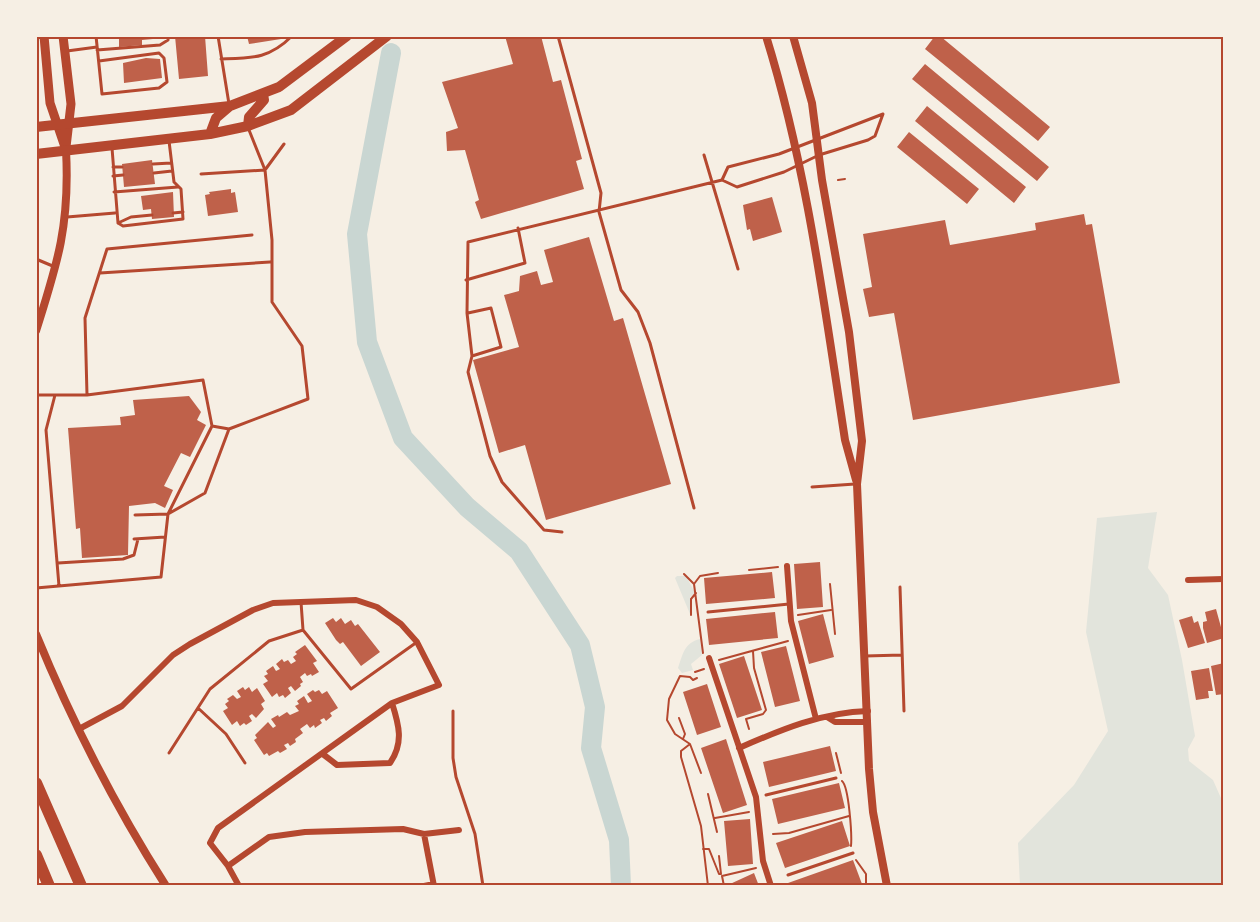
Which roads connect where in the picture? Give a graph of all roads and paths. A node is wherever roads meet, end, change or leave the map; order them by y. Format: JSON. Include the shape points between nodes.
{"nodes":[{"id":1,"x":44,"y":36,"type":"edge"},
{"id":2,"x":63,"y":36,"type":"edge"},
{"id":3,"x":96,"y":36,"type":"edge"},
{"id":4,"x":168,"y":36,"type":"edge"},
{"id":5,"x":218,"y":36,"type":"edge"},
{"id":6,"x":292,"y":36,"type":"edge"},
{"id":7,"x":347,"y":36,"type":"edge"},
{"id":8,"x":387,"y":36,"type":"edge"},
{"id":9,"x":558,"y":36,"type":"edge"},
{"id":10,"x":766,"y":36,"type":"edge"},
{"id":11,"x":793,"y":36,"type":"edge"},
{"id":12,"x":97,"y":49,"type":"junction"},
{"id":13,"x":65,"y":51,"type":"junction"},
{"id":14,"x":221,"y":59,"type":"junction"},
{"id":15,"x":99,"y":61,"type":"junction"},
{"id":16,"x":263,"y":94,"type":"junction"},
{"id":17,"x":230,"y":106,"type":"junction"},
{"id":18,"x":63,"y":125,"type":"junction"},
{"id":19,"x":248,"y":126,"type":"junction"},
{"id":20,"x":36,"y":127,"type":"edge"},
{"id":21,"x":210,"y":134,"type":"junction"},
{"id":22,"x":817,"y":138,"type":"junction"},
{"id":23,"x":169,"y":139,"type":"junction"},
{"id":24,"x":284,"y":144,"type":"dead end"},
{"id":25,"x":112,"y":145,"type":"junction"},
{"id":26,"x":796,"y":146,"type":"junction"},
{"id":27,"x":66,"y":150,"type":"junction"},
{"id":28,"x":36,"y":154,"type":"edge"},
{"id":29,"x":704,"y":155,"type":"dead end"},
{"id":30,"x":819,"y":155,"type":"junction"},
{"id":31,"x":171,"y":163,"type":"junction"},
{"id":32,"x":800,"y":164,"type":"junction"},
{"id":33,"x":153,"y":165,"type":"dead end"},
{"id":34,"x":113,"y":167,"type":"junction"},
{"id":35,"x":122,"y":167,"type":"dead end"},
{"id":36,"x":265,"y":170,"type":"junction"},
{"id":37,"x":172,"y":171,"type":"junction"},
{"id":38,"x":154,"y":173,"type":"dead end"},
{"id":39,"x":201,"y":174,"type":"dead end"},
{"id":40,"x":123,"y":175,"type":"dead end"},
{"id":41,"x":113,"y":176,"type":"junction"},
{"id":42,"x":845,"y":179,"type":"dead end"},
{"id":43,"x":722,"y":180,"type":"junction"},
{"id":44,"x":838,"y":180,"type":"dead end"},
{"id":45,"x":712,"y":182,"type":"junction"},
{"id":46,"x":178,"y":187,"type":"junction"},
{"id":47,"x":114,"y":192,"type":"junction"},
{"id":48,"x":183,"y":212,"type":"junction"},
{"id":49,"x":599,"y":212,"type":"junction"},
{"id":50,"x":116,"y":213,"type":"junction"},
{"id":51,"x":173,"y":213,"type":"dead end"},
{"id":52,"x":152,"y":215,"type":"dead end"},
{"id":53,"x":67,"y":217,"type":"junction"},
{"id":54,"x":118,"y":223,"type":"junction"},
{"id":55,"x":518,"y":228,"type":"junction"},
{"id":56,"x":252,"y":235,"type":"dead end"},
{"id":57,"x":36,"y":259,"type":"edge"},
{"id":58,"x":270,"y":262,"type":"junction"},
{"id":59,"x":56,"y":268,"type":"junction"},
{"id":60,"x":738,"y":269,"type":"dead end"},
{"id":61,"x":100,"y":273,"type":"junction"},
{"id":62,"x":466,"y":280,"type":"junction"},
{"id":63,"x":467,"y":313,"type":"junction"},
{"id":64,"x":36,"y":330,"type":"edge"},
{"id":65,"x":472,"y":357,"type":"junction"},
{"id":66,"x":36,"y":395,"type":"edge"},
{"id":67,"x":55,"y":395,"type":"junction"},
{"id":68,"x":87,"y":395,"type":"junction"},
{"id":69,"x":212,"y":426,"type":"junction"},
{"id":70,"x":229,"y":429,"type":"junction"},
{"id":71,"x":857,"y":484,"type":"junction"},
{"id":72,"x":812,"y":487,"type":"dead end"},
{"id":73,"x":694,"y":508,"type":"dead end"},
{"id":74,"x":168,"y":514,"type":"junction"},
{"id":75,"x":135,"y":515,"type":"dead end"},
{"id":76,"x":562,"y":532,"type":"dead end"},
{"id":77,"x":165,"y":537,"type":"junction"},
{"id":78,"x":57,"y":563,"type":"junction"},
{"id":79,"x":787,"y":566,"type":"dead end"},
{"id":80,"x":778,"y":567,"type":"dead end"},
{"id":81,"x":749,"y":570,"type":"dead end"},
{"id":82,"x":718,"y":573,"type":"dead end"},
{"id":83,"x":684,"y":574,"type":"dead end"},
{"id":84,"x":1224,"y":579,"type":"edge"},
{"id":85,"x":1188,"y":580,"type":"dead end"},
{"id":86,"x":830,"y":584,"type":"dead end"},
{"id":87,"x":694,"y":585,"type":"junction"},
{"id":88,"x":59,"y":586,"type":"junction"},
{"id":89,"x":900,"y":587,"type":"dead end"},
{"id":90,"x":36,"y":588,"type":"edge"},
{"id":91,"x":696,"y":593,"type":"junction"},
{"id":92,"x":301,"y":600,"type":"junction"},
{"id":93,"x":789,"y":604,"type":"junction"},
{"id":94,"x":831,"y":610,"type":"junction"},
{"id":95,"x":708,"y":612,"type":"dead end"},
{"id":96,"x":691,"y":615,"type":"dead end"},
{"id":97,"x":790,"y":618,"type":"junction"},
{"id":98,"x":303,"y":630,"type":"junction"},
{"id":99,"x":36,"y":634,"type":"edge"},
{"id":100,"x":835,"y":634,"type":"dead end"},
{"id":101,"x":788,"y":641,"type":"dead end"},
{"id":102,"x":417,"y":642,"type":"junction"},
{"id":103,"x":753,"y":651,"type":"junction"},
{"id":104,"x":902,"y":655,"type":"junction"},
{"id":105,"x":865,"y":656,"type":"junction"},
{"id":106,"x":710,"y":659,"type":"junction"},
{"id":107,"x":704,"y":669,"type":"dead end"},
{"id":108,"x":695,"y":672,"type":"dead end"},
{"id":109,"x":697,"y":678,"type":"dead end"},
{"id":110,"x":392,"y":704,"type":"junction"},
{"id":111,"x":198,"y":708,"type":"junction"},
{"id":112,"x":453,"y":711,"type":"dead end"},
{"id":113,"x":867,"y":711,"type":"junction"},
{"id":114,"x":904,"y":711,"type":"dead end"},
{"id":115,"x":828,"y":717,"type":"junction"},
{"id":116,"x":679,"y":718,"type":"dead end"},
{"id":117,"x":816,"y":719,"type":"junction"},
{"id":118,"x":868,"y":722,"type":"junction"},
{"id":119,"x":79,"y":729,"type":"junction"},
{"id":120,"x":749,"y":729,"type":"dead end"},
{"id":121,"x":683,"y":739,"type":"junction"},
{"id":122,"x":690,"y":744,"type":"junction"},
{"id":123,"x":739,"y":748,"type":"junction"},
{"id":124,"x":169,"y":753,"type":"dead end"},
{"id":125,"x":836,"y":753,"type":"dead end"},
{"id":126,"x":324,"y":755,"type":"junction"},
{"id":127,"x":244,"y":763,"type":"dead end"},
{"id":128,"x":701,"y":773,"type":"dead end"},
{"id":129,"x":836,"y":778,"type":"dead end"},
{"id":130,"x":36,"y":783,"type":"edge"},
{"id":131,"x":708,"y":794,"type":"dead end"},
{"id":132,"x":766,"y":795,"type":"dead end"},
{"id":133,"x":751,"y":811,"type":"dead end"},
{"id":134,"x":849,"y":816,"type":"junction"},
{"id":135,"x":715,"y":818,"type":"junction"},
{"id":136,"x":459,"y":830,"type":"dead end"},
{"id":137,"x":717,"y":832,"type":"dead end"},
{"id":138,"x":424,"y":834,"type":"junction"},
{"id":139,"x":773,"y":834,"type":"dead end"},
{"id":140,"x":703,"y":849,"type":"junction"},
{"id":141,"x":853,"y":853,"type":"junction"},
{"id":142,"x":36,"y":855,"type":"edge"},
{"id":143,"x":719,"y":856,"type":"dead end"},
{"id":144,"x":228,"y":866,"type":"junction"},
{"id":145,"x":756,"y":868,"type":"dead end"},
{"id":146,"x":722,"y":875,"type":"junction"},
{"id":147,"x":788,"y":875,"type":"dead end"},
{"id":148,"x":771,"y":882,"type":"edge"},
{"id":149,"x":434,"y":885,"type":"edge"},
{"id":150,"x":49,"y":886,"type":"edge"},
{"id":151,"x":81,"y":886,"type":"edge"},
{"id":152,"x":166,"y":886,"type":"edge"},
{"id":153,"x":239,"y":886,"type":"edge"},
{"id":154,"x":424,"y":886,"type":"edge"},
{"id":155,"x":483,"y":886,"type":"edge"},
{"id":156,"x":708,"y":886,"type":"edge"},
{"id":157,"x":724,"y":886,"type":"edge"},
{"id":158,"x":866,"y":886,"type":"edge"},
{"id":159,"x":887,"y":886,"type":"edge"}],
"edges":[{"from":1,"to":18,"type":"main road","via":[[50,103]]},
{"from":2,"to":13,"type":"main road"},
{"from":3,"to":12,"type":"lane"},
{"from":4,"to":12,"type":"lane","via":[[160,45]]},
{"from":5,"to":14,"type":"lane"},
{"from":6,"to":14,"type":"lane","via":[[261,57]]},
{"from":7,"to":16,"type":"main road","via":[[301,73]]},
{"from":8,"to":19,"type":"main road","via":[[291,110]]},
{"from":9,"to":49,"type":"lane","via":[[601,193]]},
{"from":10,"to":26,"type":"street"},
{"from":11,"to":22,"type":"street"},
{"from":12,"to":13,"type":"lane"},
{"from":12,"to":15,"type":"lane"},
{"from":13,"to":18,"type":"main road","via":[[71,104]]},
{"from":14,"to":17,"type":"lane"},
{"from":15,"to":15,"type":"lane","via":[[159,53],[167,70],[166,82],[159,88],[102,94]]},
{"from":16,"to":17,"type":"main road"},
{"from":16,"to":19,"type":"main road","via":[[264,100],[249,117]]},
{"from":17,"to":18,"type":"main road"},
{"from":17,"to":21,"type":"main road","via":[[216,118]]},
{"from":18,"to":20,"type":"main road"},
{"from":18,"to":27,"type":"main road"},
{"from":19,"to":21,"type":"main road"},
{"from":19,"to":36,"type":"lane"},
{"from":21,"to":23,"type":"main road"},
{"from":22,"to":26,"type":"lane"},
{"from":22,"to":30,"type":"street"},
{"from":22,"to":30,"type":"lane","via":[[883,114],[876,136]]},
{"from":23,"to":25,"type":"main road"},
{"from":23,"to":31,"type":"lane"},
{"from":24,"to":36,"type":"lane"},
{"from":25,"to":27,"type":"main road"},
{"from":25,"to":34,"type":"lane"},
{"from":26,"to":32,"type":"street"},
{"from":26,"to":43,"type":"lane","via":[[728,167]]},
{"from":27,"to":28,"type":"main road"},
{"from":27,"to":53,"type":"street"},
{"from":29,"to":45,"type":"lane"},
{"from":30,"to":32,"type":"lane"},
{"from":30,"to":71,"type":"street","via":[[861,430]]},
{"from":31,"to":33,"type":"lane"},
{"from":31,"to":37,"type":"lane"},
{"from":32,"to":43,"type":"lane","via":[[736,187]]},
{"from":32,"to":71,"type":"street","via":[[845,440]]},
{"from":34,"to":35,"type":"lane"},
{"from":34,"to":41,"type":"lane"},
{"from":36,"to":39,"type":"lane"},
{"from":36,"to":58,"type":"lane","via":[[272,240]]},
{"from":37,"to":38,"type":"lane"},
{"from":37,"to":46,"type":"lane"},
{"from":40,"to":41,"type":"lane"},
{"from":41,"to":47,"type":"lane"},
{"from":42,"to":44,"type":"path"},
{"from":43,"to":45,"type":"lane"},
{"from":45,"to":49,"type":"lane"},
{"from":45,"to":60,"type":"lane"},
{"from":46,"to":47,"type":"lane"},
{"from":46,"to":48,"type":"lane"},
{"from":47,"to":50,"type":"lane"},
{"from":48,"to":51,"type":"lane"},
{"from":48,"to":54,"type":"lane","via":[[183,219],[123,226]]},
{"from":49,"to":55,"type":"lane"},
{"from":49,"to":73,"type":"lane","via":[[621,290],[638,312],[650,342]]},
{"from":50,"to":53,"type":"lane"},
{"from":50,"to":54,"type":"lane"},
{"from":52,"to":54,"type":"lane"},
{"from":53,"to":59,"type":"street"},
{"from":55,"to":62,"type":"lane","via":[[468,242]]},
{"from":55,"to":62,"type":"lane","via":[[525,263]]},
{"from":56,"to":61,"type":"lane","via":[[107,249]]},
{"from":57,"to":59,"type":"lane"},
{"from":58,"to":61,"type":"lane"},
{"from":58,"to":70,"type":"lane","via":[[272,302],[302,346],[308,399]]},
{"from":59,"to":64,"type":"street"},
{"from":61,"to":68,"type":"lane","via":[[85,318]]},
{"from":62,"to":63,"type":"lane"},
{"from":63,"to":65,"type":"lane"},
{"from":63,"to":65,"type":"lane","via":[[491,308],[501,347]]},
{"from":65,"to":76,"type":"lane","via":[[468,372],[490,456],[502,482],[544,530]]},
{"from":66,"to":67,"type":"lane"},
{"from":67,"to":68,"type":"lane"},
{"from":67,"to":78,"type":"lane","via":[[46,430]]},
{"from":68,"to":69,"type":"lane","via":[[204,380]]},
{"from":69,"to":70,"type":"lane"},
{"from":69,"to":74,"type":"lane"},
{"from":70,"to":74,"type":"lane","via":[[205,493]]},
{"from":71,"to":72,"type":"lane"},
{"from":71,"to":105,"type":"street"},
{"from":74,"to":75,"type":"lane"},
{"from":74,"to":77,"type":"lane"},
{"from":77,"to":78,"type":"lane","via":[[136,539],[134,555],[123,559]]},
{"from":77,"to":88,"type":"lane","via":[[161,577]]},
{"from":78,"to":88,"type":"lane"},
{"from":79,"to":93,"type":"street"},
{"from":80,"to":81,"type":"path"},
{"from":82,"to":87,"type":"path","via":[[700,576]]},
{"from":83,"to":87,"type":"path"},
{"from":84,"to":85,"type":"street"},
{"from":86,"to":94,"type":"path"},
{"from":87,"to":91,"type":"path"},
{"from":88,"to":90,"type":"lane"},
{"from":89,"to":104,"type":"lane"},
{"from":91,"to":96,"type":"path","via":[[691,599]]},
{"from":91,"to":106,"type":"path"},
{"from":92,"to":98,"type":"lane"},
{"from":92,"to":102,"type":"street","via":[[356,600],[377,607]]},
{"from":92,"to":119,"type":"street","via":[[253,610],[190,644],[173,655],[122,706]]},
{"from":93,"to":95,"type":"lane"},
{"from":93,"to":97,"type":"street"},
{"from":94,"to":97,"type":"path"},
{"from":94,"to":100,"type":"path"},
{"from":97,"to":117,"type":"street"},
{"from":98,"to":102,"type":"lane","via":[[351,689]]},
{"from":98,"to":111,"type":"lane","via":[[269,641],[210,689]]},
{"from":99,"to":119,"type":"street"},
{"from":101,"to":103,"type":"path"},
{"from":102,"to":110,"type":"street","via":[[439,686]]},
{"from":103,"to":106,"type":"path"},
{"from":103,"to":120,"type":"path","via":[[766,710],[747,719]]},
{"from":104,"to":105,"type":"lane"},
{"from":104,"to":114,"type":"lane"},
{"from":105,"to":113,"type":"street"},
{"from":106,"to":123,"type":"street"},
{"from":107,"to":108,"type":"path"},
{"from":109,"to":121,"type":"path","via":[[680,676],[669,699],[667,720]]},
{"from":110,"to":126,"type":"street"},
{"from":110,"to":126,"type":"street","via":[[400,734],[397,753],[390,762],[337,765]]},
{"from":111,"to":124,"type":"lane"},
{"from":111,"to":127,"type":"lane","via":[[226,734]]},
{"from":112,"to":155,"type":"lane","via":[[456,777],[475,834]]},
{"from":113,"to":115,"type":"street","via":[[834,713]]},
{"from":113,"to":118,"type":"street"},
{"from":115,"to":117,"type":"street"},
{"from":115,"to":118,"type":"street","via":[[835,722]]},
{"from":116,"to":121,"type":"path"},
{"from":117,"to":123,"type":"street"},
{"from":118,"to":159,"type":"street","via":[[873,812]]},
{"from":119,"to":152,"type":"street","via":[[114,801]]},
{"from":121,"to":122,"type":"path"},
{"from":122,"to":128,"type":"path"},
{"from":122,"to":140,"type":"path","via":[[681,751],[681,757],[694,795]]},
{"from":123,"to":148,"type":"street","via":[[758,797],[763,861]]},
{"from":125,"to":134,"type":"path","via":[[850,806]]},
{"from":126,"to":144,"type":"street","via":[[218,828],[210,843]]},
{"from":129,"to":132,"type":"lane"},
{"from":130,"to":151,"type":"highway"},
{"from":131,"to":135,"type":"path"},
{"from":133,"to":135,"type":"path"},
{"from":134,"to":139,"type":"path"},
{"from":134,"to":141,"type":"path"},
{"from":135,"to":137,"type":"path"},
{"from":136,"to":138,"type":"street"},
{"from":138,"to":144,"type":"street","via":[[403,829],[269,837]]},
{"from":138,"to":149,"type":"street"},
{"from":140,"to":146,"type":"path","via":[[709,849]]},
{"from":140,"to":156,"type":"path"},
{"from":141,"to":147,"type":"lane"},
{"from":141,"to":158,"type":"path","via":[[866,874]]},
{"from":142,"to":150,"type":"highway"},
{"from":143,"to":146,"type":"path"},
{"from":144,"to":153,"type":"street"},
{"from":145,"to":146,"type":"path"},
{"from":146,"to":157,"type":"path"},
{"from":149,"to":154,"type":"street"}]}
